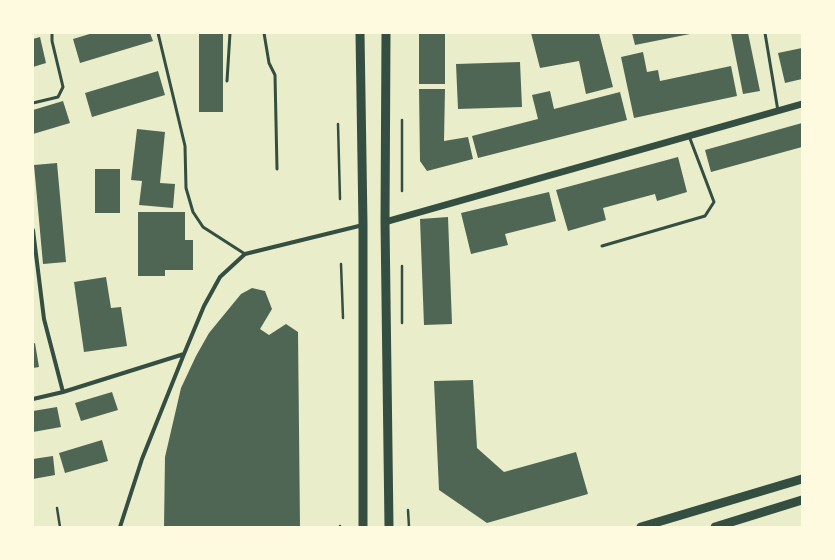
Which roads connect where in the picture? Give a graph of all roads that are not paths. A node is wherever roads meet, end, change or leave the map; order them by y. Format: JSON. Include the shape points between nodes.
{"nodes":[{"id":1,"x":52,"y":33,"type":"edge"},
{"id":2,"x":158,"y":33,"type":"edge"},
{"id":3,"x":230,"y":33,"type":"edge"},
{"id":4,"x":264,"y":33,"type":"edge"},
{"id":5,"x":360,"y":33,"type":"edge"},
{"id":6,"x":386,"y":33,"type":"edge"},
{"id":7,"x":765,"y":33,"type":"edge"},
{"id":8,"x":227,"y":81,"type":"dead end"},
{"id":9,"x":33,"y":103,"type":"edge"},
{"id":10,"x":802,"y":104,"type":"edge"},
{"id":11,"x":778,"y":111,"type":"junction"},
{"id":12,"x":689,"y":136,"type":"junction"},
{"id":13,"x":277,"y":169,"type":"dead end"},
{"id":14,"x":384,"y":222,"type":"junction"},
{"id":15,"x":363,"y":225,"type":"junction"},
{"id":16,"x":33,"y":230,"type":"edge"},
{"id":17,"x":602,"y":246,"type":"dead end"},
{"id":18,"x":245,"y":254,"type":"junction"},
{"id":19,"x":184,"y":354,"type":"junction"},
{"id":20,"x":63,"y":392,"type":"junction"},
{"id":21,"x":33,"y":399,"type":"edge"},
{"id":22,"x":802,"y":479,"type":"edge"},
{"id":23,"x":802,"y":500,"type":"edge"},
{"id":24,"x":120,"y":527,"type":"edge"},
{"id":25,"x":363,"y":527,"type":"edge"},
{"id":26,"x":389,"y":527,"type":"edge"},
{"id":27,"x":641,"y":527,"type":"edge"},
{"id":28,"x":715,"y":527,"type":"edge"}],
"edges":[{"from":1,"to":9,"type":"lane","via":[[63,87],[58,97]]},
{"from":2,"to":18,"type":"lane","via":[[184,146],[186,188],[193,212],[203,226]]},
{"from":3,"to":8,"type":"lane"},
{"from":4,"to":13,"type":"lane","via":[[269,63],[275,75]]},
{"from":5,"to":15,"type":"main road"},
{"from":6,"to":14,"type":"main road"},
{"from":7,"to":11,"type":"lane"},
{"from":10,"to":11,"type":"street"},
{"from":11,"to":12,"type":"street"},
{"from":12,"to":14,"type":"street"},
{"from":12,"to":17,"type":"lane","via":[[714,202],[705,216]]},
{"from":14,"to":26,"type":"main road"},
{"from":15,"to":18,"type":"street"},
{"from":15,"to":25,"type":"main road"},
{"from":16,"to":20,"type":"street","via":[[44,319]]},
{"from":18,"to":19,"type":"street","via":[[220,278],[204,306]]},
{"from":19,"to":20,"type":"street"},
{"from":19,"to":24,"type":"street","via":[[142,459]]},
{"from":20,"to":21,"type":"street"},
{"from":22,"to":27,"type":"main road"},
{"from":23,"to":28,"type":"main road"}]}
